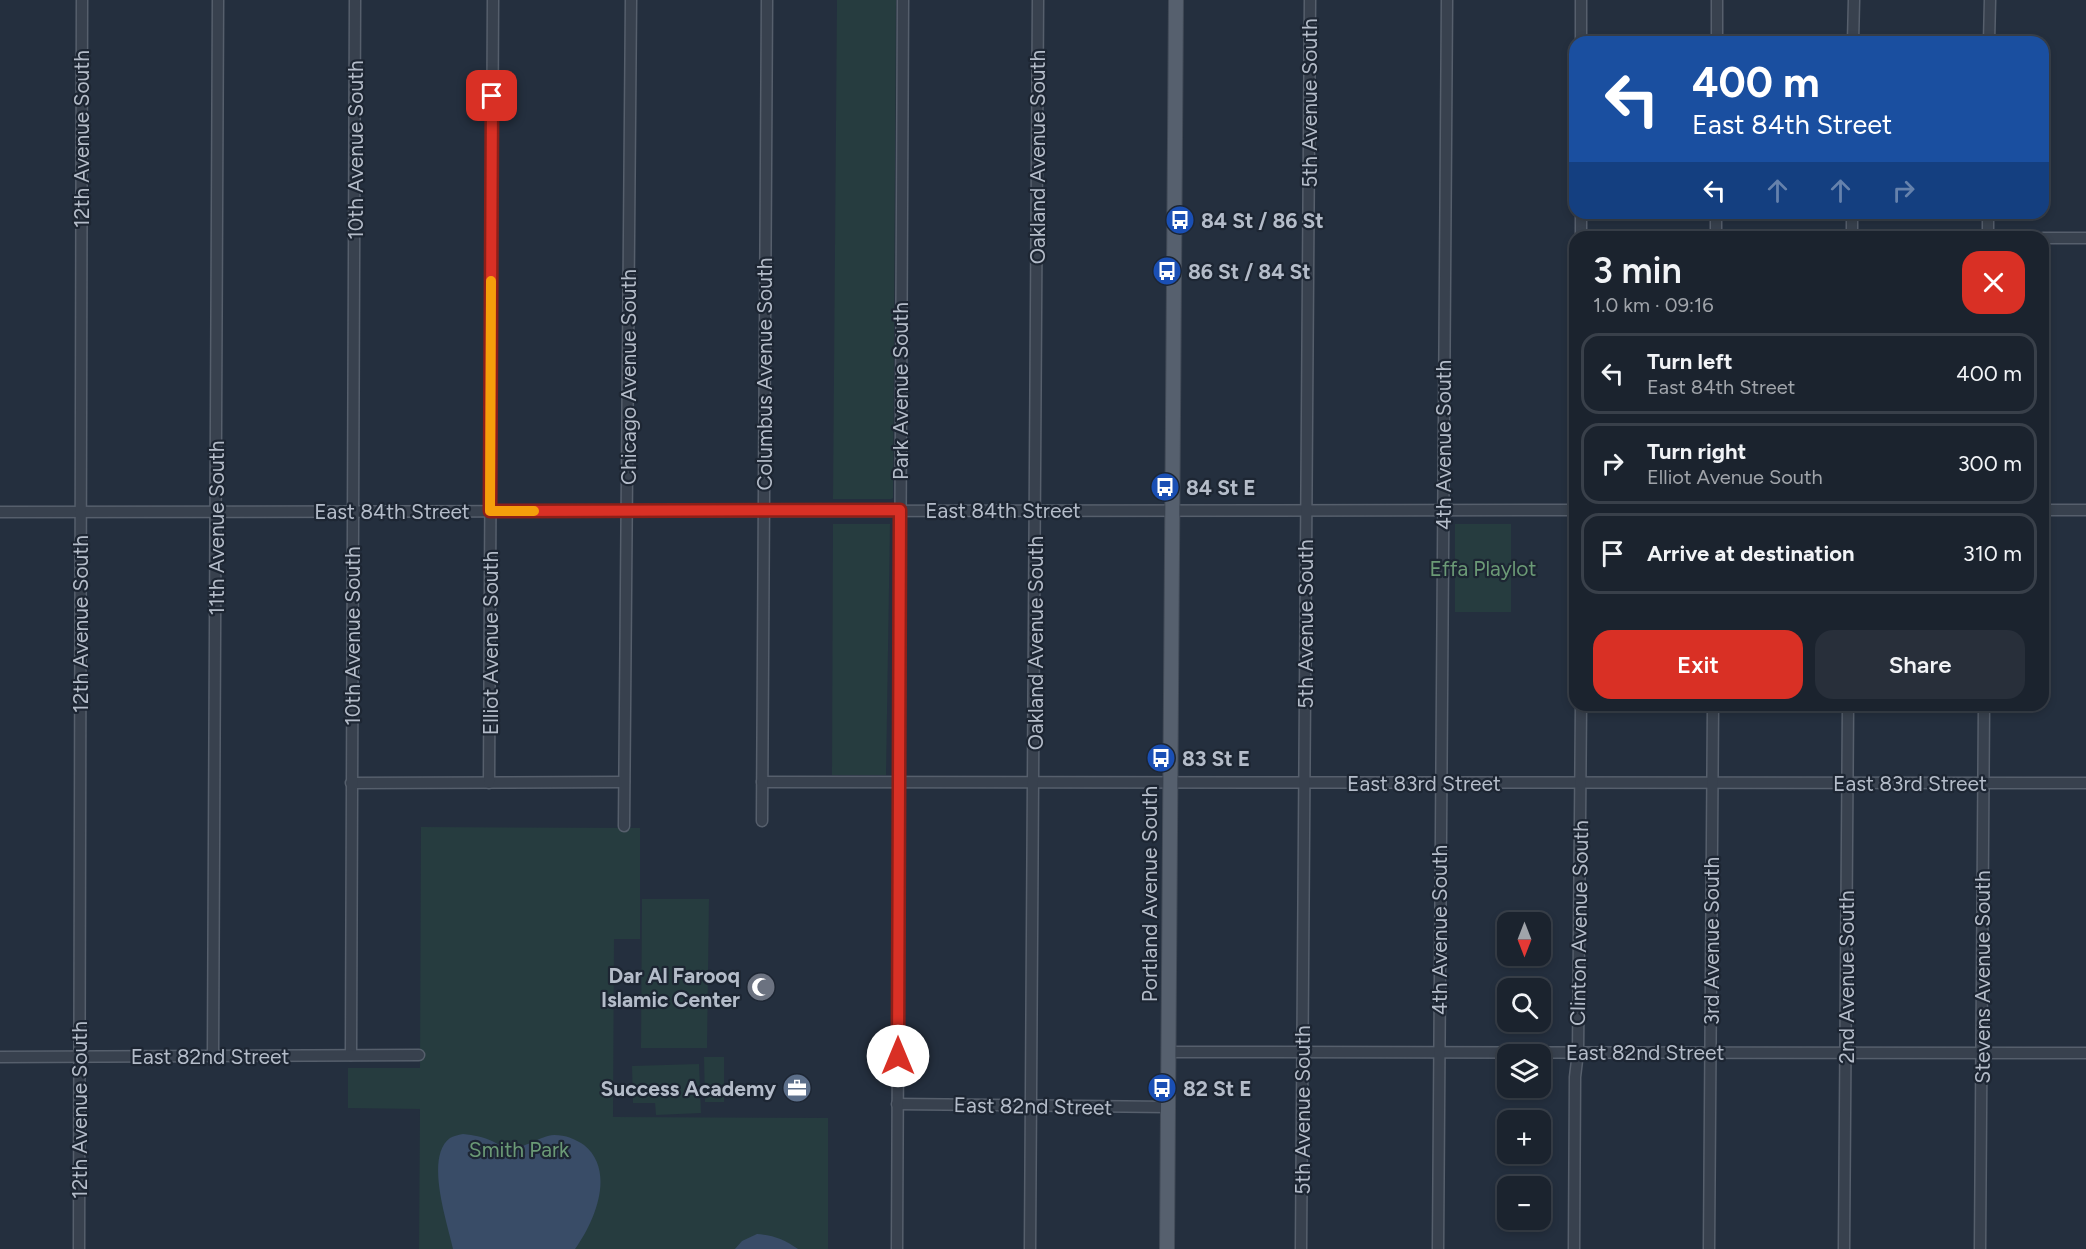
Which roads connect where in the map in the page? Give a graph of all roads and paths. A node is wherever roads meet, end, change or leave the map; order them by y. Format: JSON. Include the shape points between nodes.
{"nodes":[{"id":1,"x":82,"y":0,"type":"edge"},
{"id":2,"x":218,"y":0,"type":"edge"},
{"id":3,"x":355,"y":0,"type":"edge"},
{"id":4,"x":493,"y":0,"type":"edge"},
{"id":5,"x":632,"y":0,"type":"edge"},
{"id":6,"x":767,"y":0,"type":"edge"},
{"id":7,"x":903,"y":0,"type":"edge"},
{"id":8,"x":1038,"y":0,"type":"edge"},
{"id":9,"x":1176,"y":0,"type":"edge"},
{"id":10,"x":1310,"y":0,"type":"edge"},
{"id":11,"x":1447,"y":0,"type":"edge"},
{"id":12,"x":1581,"y":0,"type":"edge"},
{"id":13,"x":1717,"y":0,"type":"edge"},
{"id":14,"x":1854,"y":0,"type":"edge"},
{"id":15,"x":1990,"y":0,"type":"edge"},
{"id":16,"x":1581,"y":36,"type":"edge"},
{"id":17,"x":1717,"y":36,"type":"edge"},
{"id":18,"x":1853,"y":36,"type":"edge"},
{"id":19,"x":1989,"y":36,"type":"edge"},
{"id":20,"x":2049,"y":238,"type":"edge"},
{"id":21,"x":2086,"y":238,"type":"edge"},
{"id":22,"x":763,"y":510,"type":"junction"},
{"id":23,"x":900,"y":510,"type":"junction"},
{"id":24,"x":1035,"y":510,"type":"junction"},
{"id":25,"x":1172,"y":510,"type":"junction"},
{"id":26,"x":1306,"y":510,"type":"junction"},
{"id":27,"x":1443,"y":510,"type":"junction"},
{"id":28,"x":1569,"y":510,"type":"edge"},
{"id":29,"x":2049,"y":510,"type":"edge"},
{"id":30,"x":2086,"y":510,"type":"edge"},
{"id":31,"x":80,"y":511,"type":"junction"},
{"id":32,"x":216,"y":511,"type":"junction"},
{"id":33,"x":353,"y":511,"type":"junction"},
{"id":34,"x":490,"y":511,"type":"junction"},
{"id":35,"x":627,"y":511,"type":"junction"},
{"id":36,"x":0,"y":512,"type":"edge"},
{"id":37,"x":1581,"y":711,"type":"edge"},
{"id":38,"x":1713,"y":711,"type":"edge"},
{"id":39,"x":1848,"y":711,"type":"edge"},
{"id":40,"x":1984,"y":711,"type":"edge"},
{"id":41,"x":624,"y":782,"type":"junction"},
{"id":42,"x":762,"y":782,"type":"junction"},
{"id":43,"x":898,"y":782,"type":"junction"},
{"id":44,"x":1034,"y":782,"type":"junction"},
{"id":45,"x":1170,"y":782,"type":"junction"},
{"id":46,"x":351,"y":783,"type":"junction"},
{"id":47,"x":489,"y":783,"type":"junction"},
{"id":48,"x":1304,"y":783,"type":"junction"},
{"id":49,"x":1440,"y":783,"type":"junction"},
{"id":50,"x":1580,"y":783,"type":"junction"},
{"id":51,"x":1712,"y":783,"type":"junction"},
{"id":52,"x":1847,"y":783,"type":"junction"},
{"id":53,"x":1983,"y":783,"type":"junction"},
{"id":54,"x":2086,"y":783,"type":"edge"},
{"id":55,"x":762,"y":821,"type":"dead end"},
{"id":56,"x":624,"y":826,"type":"dead end"},
{"id":57,"x":1168,"y":1052,"type":"junction"},
{"id":58,"x":1302,"y":1052,"type":"junction"},
{"id":59,"x":1438,"y":1052,"type":"junction"},
{"id":60,"x":1578,"y":1052,"type":"junction"},
{"id":61,"x":1710,"y":1052,"type":"junction"},
{"id":62,"x":1845,"y":1052,"type":"junction"},
{"id":63,"x":1981,"y":1052,"type":"junction"},
{"id":64,"x":2086,"y":1053,"type":"edge"},
{"id":65,"x":351,"y":1055,"type":"junction"},
{"id":66,"x":419,"y":1055,"type":"dead end"},
{"id":67,"x":78,"y":1056,"type":"junction"},
{"id":68,"x":213,"y":1056,"type":"junction"},
{"id":69,"x":0,"y":1057,"type":"edge"},
{"id":70,"x":897,"y":1104,"type":"junction"},
{"id":71,"x":1031,"y":1106,"type":"junction"},
{"id":72,"x":1168,"y":1107,"type":"junction"},
{"id":73,"x":79,"y":1249,"type":"edge"},
{"id":74,"x":897,"y":1249,"type":"edge"},
{"id":75,"x":1030,"y":1249,"type":"edge"},
{"id":76,"x":1167,"y":1249,"type":"edge"},
{"id":77,"x":1301,"y":1249,"type":"edge"},
{"id":78,"x":1438,"y":1249,"type":"edge"},
{"id":79,"x":1574,"y":1249,"type":"edge"},
{"id":80,"x":1709,"y":1249,"type":"edge"},
{"id":81,"x":1844,"y":1249,"type":"edge"},
{"id":82,"x":1980,"y":1249,"type":"edge"}],
"edges":[{"from":1,"to":31,"type":"street","name":"12th Avenue South"},
{"from":2,"to":32,"type":"street","name":"11th Avenue South"},
{"from":3,"to":33,"type":"street","name":"10th Avenue South"},
{"from":4,"to":34,"type":"street","name":"Elliot Avenue South"},
{"from":5,"to":35,"type":"street","name":"Chicago Avenue South"},
{"from":6,"to":22,"type":"street","name":"Columbus Avenue South"},
{"from":7,"to":23,"type":"street","name":"Park Avenue South"},
{"from":8,"to":24,"type":"street","name":"Oakland Avenue South"},
{"from":9,"to":25,"type":"main road","name":"Portland Avenue South"},
{"from":10,"to":26,"type":"street","name":"5th Avenue South"},
{"from":11,"to":27,"type":"street","name":"4th Avenue South"},
{"from":12,"to":16,"type":"street"},
{"from":13,"to":17,"type":"street"},
{"from":14,"to":18,"type":"street"},
{"from":15,"to":19,"type":"street"},
{"from":20,"to":21,"type":"street"},
{"from":22,"to":23,"type":"street","name":"East 84th Street"},
{"from":22,"to":35,"type":"street","name":"East 84th Street"},
{"from":22,"to":42,"type":"street","name":"Columbus Avenue South"},
{"from":23,"to":24,"type":"street","name":"East 84th Street"},
{"from":23,"to":43,"type":"street","name":"Park Avenue South"},
{"from":24,"to":25,"type":"street","name":"East 84th Street"},
{"from":24,"to":44,"type":"street","name":"Oakland Avenue South"},
{"from":25,"to":26,"type":"street","name":"East 84th Street"},
{"from":25,"to":45,"type":"main road","name":"Portland Avenue South"},
{"from":26,"to":27,"type":"street","name":"East 84th Street"},
{"from":26,"to":48,"type":"street","name":"5th Avenue South"},
{"from":27,"to":28,"type":"street","name":"East 84th Street"},
{"from":27,"to":49,"type":"street","name":"4th Avenue South"},
{"from":29,"to":30,"type":"street"},
{"from":31,"to":32,"type":"street","name":"East 84th Street"},
{"from":31,"to":36,"type":"street","name":"East 84th Street"},
{"from":31,"to":67,"type":"street","name":"12th Avenue South"},
{"from":32,"to":33,"type":"street","name":"East 84th Street"},
{"from":32,"to":68,"type":"street","name":"11th Avenue South"},
{"from":33,"to":34,"type":"street","name":"East 84th Street"},
{"from":33,"to":46,"type":"street","name":"10th Avenue South"},
{"from":34,"to":35,"type":"street","name":"East 84th Street"},
{"from":34,"to":47,"type":"street","name":"Elliot Avenue South"},
{"from":35,"to":41,"type":"street","name":"Chicago Avenue South"},
{"from":37,"to":50,"type":"street","name":"Clinton Avenue South"},
{"from":38,"to":51,"type":"street","name":"3rd Avenue South"},
{"from":39,"to":52,"type":"street","name":"2nd Avenue South"},
{"from":40,"to":53,"type":"street","name":"Stevens Avenue South"},
{"from":41,"to":47,"type":"street"},
{"from":41,"to":56,"type":"street","name":"Chicago Avenue South"},
{"from":42,"to":43,"type":"street","name":"East 83rd Street"},
{"from":42,"to":55,"type":"street","name":"Columbus Avenue South"},
{"from":43,"to":44,"type":"street","name":"East 83rd Street"},
{"from":43,"to":70,"type":"street","name":"Park Avenue South"},
{"from":44,"to":45,"type":"street","name":"East 83rd Street"},
{"from":44,"to":71,"type":"street","name":"Oakland Avenue South"},
{"from":45,"to":48,"type":"street","name":"East 83rd Street"},
{"from":45,"to":57,"type":"main road","name":"Portland Avenue South"},
{"from":46,"to":47,"type":"street"},
{"from":46,"to":65,"type":"street","name":"10th Avenue South"},
{"from":48,"to":49,"type":"street","name":"East 83rd Street"},
{"from":48,"to":58,"type":"street","name":"5th Avenue South"},
{"from":49,"to":50,"type":"street","name":"East 83rd Street"},
{"from":49,"to":59,"type":"street","name":"4th Avenue South"},
{"from":50,"to":51,"type":"street","name":"East 83rd Street"},
{"from":50,"to":60,"type":"street","name":"Clinton Avenue South"},
{"from":51,"to":52,"type":"street","name":"East 83rd Street"},
{"from":51,"to":61,"type":"street","name":"3rd Avenue South"},
{"from":52,"to":53,"type":"street","name":"East 83rd Street"},
{"from":52,"to":62,"type":"street","name":"2nd Avenue South"},
{"from":53,"to":54,"type":"street","name":"East 83rd Street"},
{"from":53,"to":63,"type":"street","name":"Stevens Avenue South"},
{"from":57,"to":58,"type":"street","name":"East 82nd Street"},
{"from":57,"to":72,"type":"main road","name":"Portland Avenue South"},
{"from":58,"to":59,"type":"street","name":"East 82nd Street"},
{"from":58,"to":77,"type":"street","name":"5th Avenue South"},
{"from":59,"to":60,"type":"street","name":"East 82nd Street"},
{"from":59,"to":78,"type":"street","name":"4th Avenue South"},
{"from":60,"to":61,"type":"street","name":"East 82nd Street"},
{"from":60,"to":79,"type":"street","name":"Clinton Avenue South"},
{"from":61,"to":62,"type":"street","name":"East 82nd Street"},
{"from":61,"to":80,"type":"street","name":"3rd Avenue South"},
{"from":62,"to":63,"type":"street","name":"East 82nd Street"},
{"from":62,"to":81,"type":"street","name":"2nd Avenue South"},
{"from":63,"to":64,"type":"street","name":"East 82nd Street"},
{"from":63,"to":82,"type":"street","name":"Stevens Avenue South"},
{"from":65,"to":66,"type":"street","name":"East 82nd Street"},
{"from":65,"to":68,"type":"street","name":"East 82nd Street"},
{"from":67,"to":68,"type":"street","name":"East 82nd Street"},
{"from":67,"to":69,"type":"street","name":"East 82nd Street"},
{"from":67,"to":73,"type":"street","name":"12th Avenue South"},
{"from":70,"to":71,"type":"street","name":"East 82nd Street"},
{"from":70,"to":74,"type":"street","name":"Park Avenue South"},
{"from":71,"to":72,"type":"street","name":"East 82nd Street"},
{"from":71,"to":75,"type":"street","name":"Oakland Avenue South"},
{"from":72,"to":76,"type":"main road","name":"Portland Avenue South"}]}
